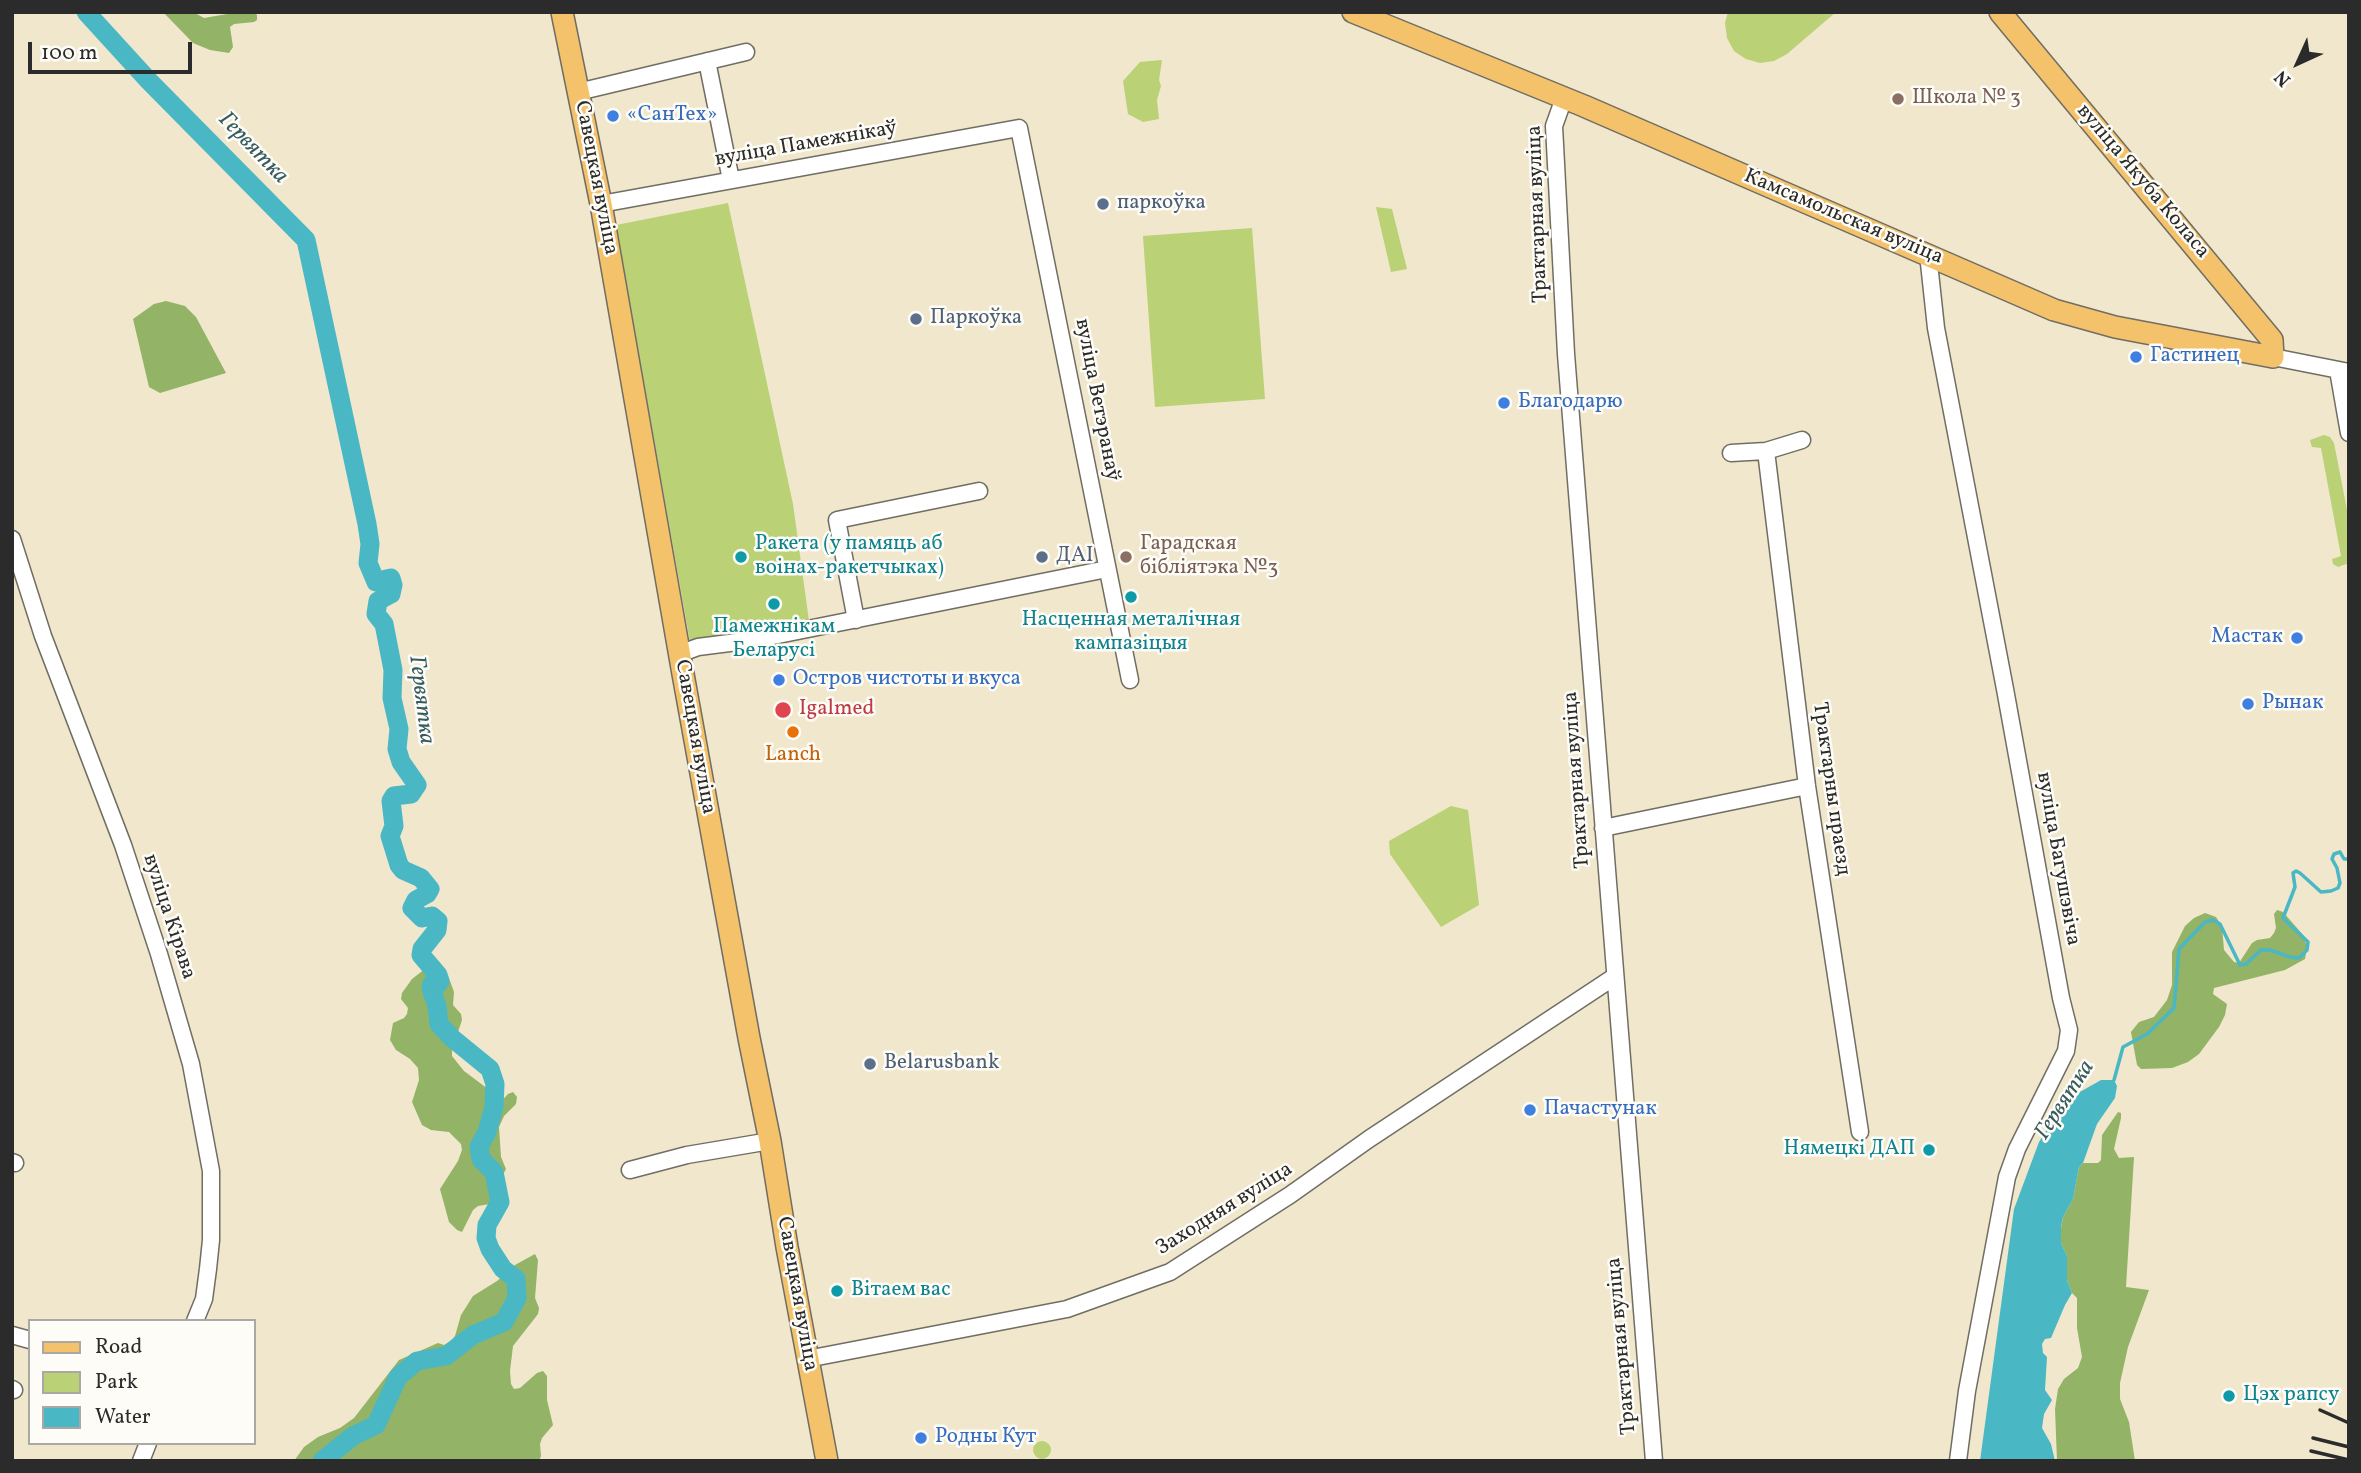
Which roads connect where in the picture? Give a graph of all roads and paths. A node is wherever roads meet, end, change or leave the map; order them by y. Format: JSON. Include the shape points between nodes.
{"nodes":[{"id":1,"x":562,"y":12,"type":"edge"},
{"id":2,"x":1353,"y":12,"type":"edge"},
{"id":3,"x":2000,"y":12,"type":"edge"},
{"id":4,"x":746,"y":52,"type":"dead end"},
{"id":5,"x":707,"y":61,"type":"junction"},
{"id":6,"x":578,"y":92,"type":"junction"},
{"id":7,"x":1564,"y":98,"type":"junction"},
{"id":8,"x":1019,"y":128,"type":"joint"},
{"id":9,"x":731,"y":180,"type":"junction"},
{"id":10,"x":601,"y":204,"type":"junction"},
{"id":11,"x":1928,"y":254,"type":"junction"},
{"id":12,"x":2273,"y":357,"type":"junction"},
{"id":13,"x":2343,"y":371,"type":"edge"},
{"id":14,"x":2349,"y":433,"type":"edge"},
{"id":15,"x":1801,"y":440,"type":"dead end"},
{"id":16,"x":1766,"y":451,"type":"junction"},
{"id":17,"x":1731,"y":453,"type":"dead end"},
{"id":18,"x":979,"y":491,"type":"dead end"},
{"id":19,"x":12,"y":539,"type":"edge"},
{"id":20,"x":1107,"y":569,"type":"junction"},
{"id":21,"x":856,"y":620,"type":"junction"},
{"id":22,"x":679,"y":654,"type":"junction"},
{"id":23,"x":1130,"y":680,"type":"dead end"},
{"id":24,"x":1807,"y":786,"type":"junction"},
{"id":25,"x":1602,"y":828,"type":"junction"},
{"id":26,"x":1614,"y":977,"type":"junction"},
{"id":27,"x":1860,"y":1132,"type":"dead end"},
{"id":28,"x":771,"y":1141,"type":"junction"},
{"id":29,"x":630,"y":1170,"type":"dead end"},
{"id":30,"x":196,"y":1319,"type":"edge"},
{"id":31,"x":807,"y":1359,"type":"junction"},
{"id":32,"x":827,"y":1461,"type":"edge"},
{"id":33,"x":1654,"y":1461,"type":"edge"},
{"id":34,"x":1958,"y":1461,"type":"edge"}],
"edges":[{"from":1,"to":6,"type":"main road","name":"Савецкая вуліца"},
{"from":2,"to":7,"type":"main road","name":"Камсамольская вуліца"},
{"from":3,"to":12,"type":"main road","name":"вуліца Якуба Коласа","via":[[2272,340]]},
{"from":4,"to":5,"type":"street"},
{"from":5,"to":6,"type":"street"},
{"from":5,"to":9,"type":"street"},
{"from":6,"to":10,"type":"main road","name":"Савецкая вуліца"},
{"from":7,"to":11,"type":"main road","name":"Камсамольская вуліца"},
{"from":7,"to":25,"type":"street","name":"Трактарная вуліца","via":[[1554,126],[1566,354]]},
{"from":8,"to":9,"type":"street","name":"вуліца Памежнікаў"},
{"from":8,"to":20,"type":"street","name":"вуліца Ветэранаў"},
{"from":9,"to":10,"type":"street","name":"вуліца Памежнікаў"},
{"from":10,"to":22,"type":"main road","name":"Савецкая вуліца"},
{"from":11,"to":12,"type":"main road","name":"Камсамольская вуліца","via":[[2083,320]]},
{"from":11,"to":34,"type":"street","name":"вуліца Багушэвіча","via":[[1936,328],[2069,1030],[2066,1051],[2007,1177],[1966,1391]]},
{"from":12,"to":13,"type":"street","name":"Камсамольская вуліца"},
{"from":13,"to":14,"type":"street"},
{"from":15,"to":16,"type":"street"},
{"from":16,"to":17,"type":"street"},
{"from":16,"to":24,"type":"street","name":"Трактарны праезд"},
{"from":18,"to":21,"type":"street","via":[[837,520]]},
{"from":19,"to":30,"type":"street","name":"вуліца Кірава","via":[[43,636],[124,845],[191,1063],[211,1171],[211,1240],[204,1298]]},
{"from":20,"to":21,"type":"street"},
{"from":20,"to":23,"type":"street","name":"вуліца Ветэранаў"},
{"from":21,"to":22,"type":"street"},
{"from":22,"to":28,"type":"main road","name":"Савецкая вуліца"},
{"from":24,"to":25,"type":"street"},
{"from":24,"to":27,"type":"street","name":"Трактарны праезд"},
{"from":25,"to":26,"type":"street","name":"Трактарная вуліца"},
{"from":26,"to":31,"type":"street","name":"Заходняя вуліца","via":[[1170,1272],[1067,1309]]},
{"from":26,"to":33,"type":"street","name":"Трактарная вуліца"},
{"from":28,"to":29,"type":"street"},
{"from":28,"to":31,"type":"main road","name":"Савецкая вуліца"},
{"from":31,"to":32,"type":"main road","name":"Савецкая вуліца"}]}
